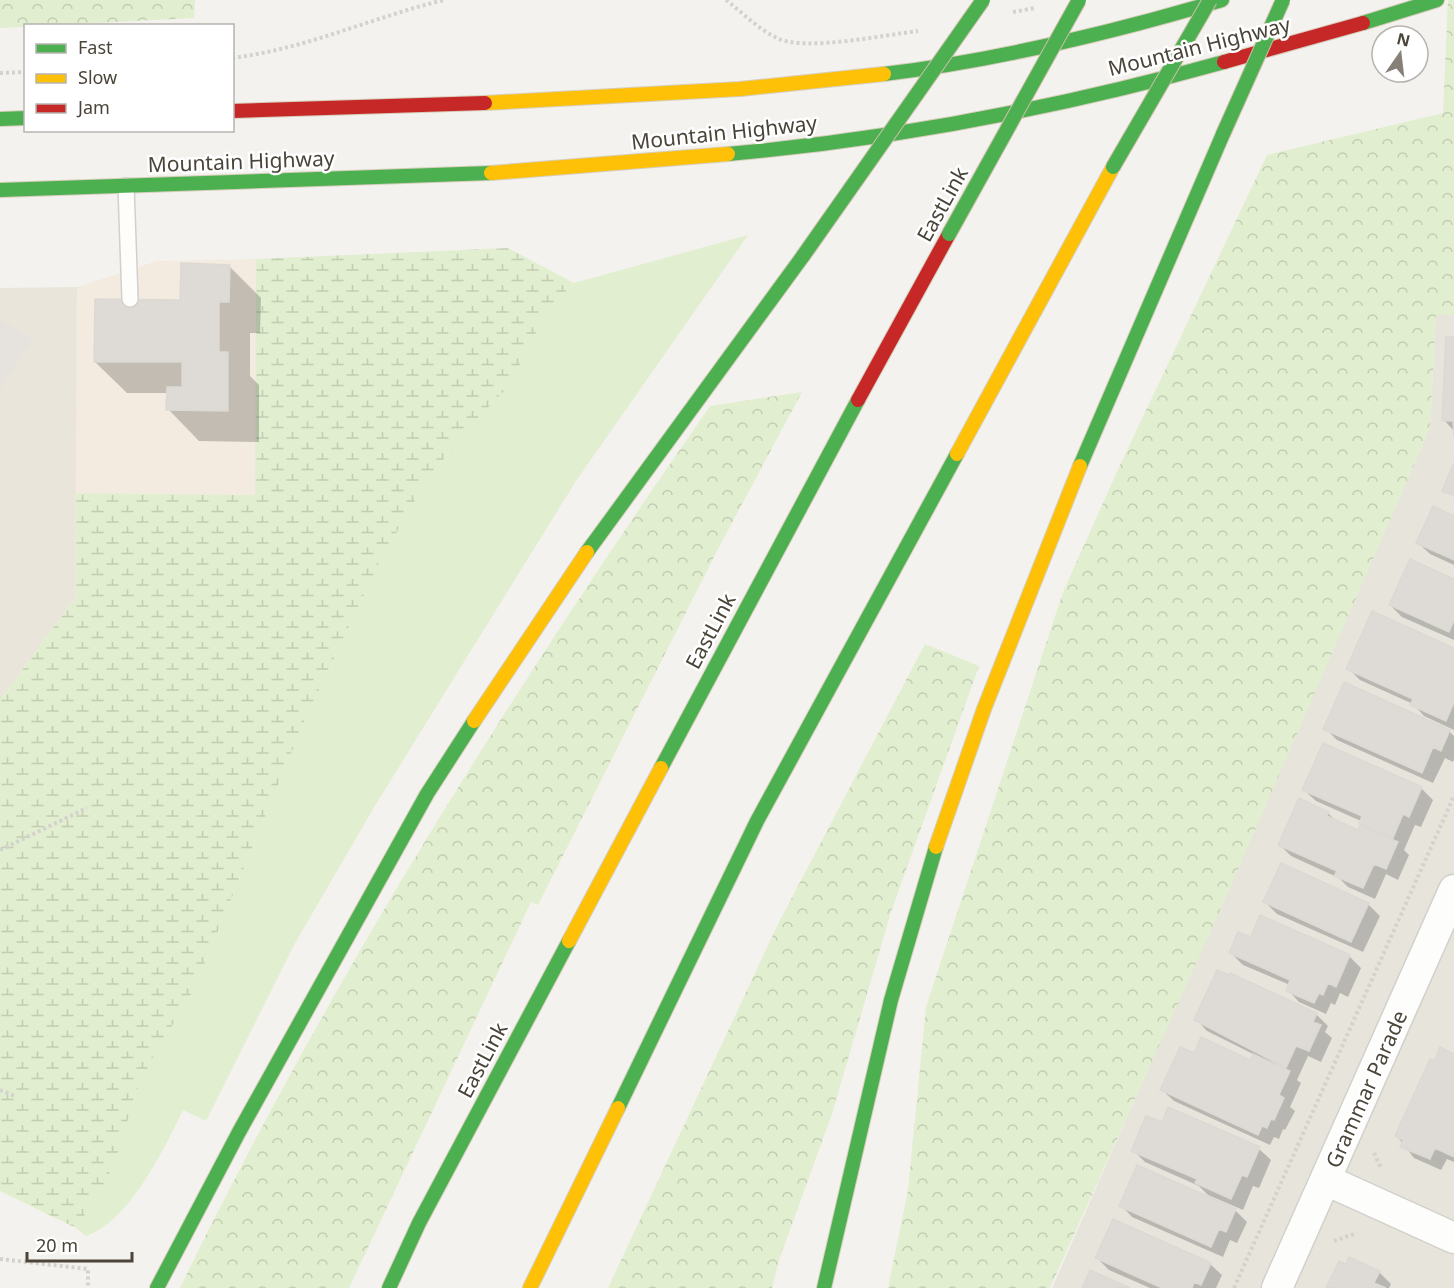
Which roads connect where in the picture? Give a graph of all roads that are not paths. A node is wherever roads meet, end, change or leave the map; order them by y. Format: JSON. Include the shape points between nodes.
{"nodes":[{"id":1,"x":983,"y":0,"type":"edge"},
{"id":2,"x":1079,"y":0,"type":"edge"},
{"id":3,"x":1210,"y":0,"type":"edge"},
{"id":4,"x":1222,"y":0,"type":"edge"},
{"id":5,"x":1283,"y":0,"type":"edge"},
{"id":6,"x":1437,"y":0,"type":"edge"},
{"id":7,"x":234,"y":111,"type":"edge"},
{"id":8,"x":24,"y":118,"type":"edge"},
{"id":9,"x":0,"y":119,"type":"edge"},
{"id":10,"x":126,"y":186,"type":"junction"},
{"id":11,"x":0,"y":190,"type":"edge"},
{"id":12,"x":130,"y":299,"type":"dead end"},
{"id":13,"x":1454,"y":890,"type":"edge"},
{"id":14,"x":1326,"y":1180,"type":"junction"},
{"id":15,"x":1454,"y":1238,"type":"edge"},
{"id":16,"x":158,"y":1288,"type":"edge"},
{"id":17,"x":389,"y":1288,"type":"edge"},
{"id":18,"x":530,"y":1288,"type":"edge"},
{"id":19,"x":824,"y":1288,"type":"edge"},
{"id":20,"x":1277,"y":1288,"type":"edge"}],
"edges":[{"from":1,"to":16,"type":"main road","bridge":true,"via":[[803,256],[621,502],[427,794],[244,1122]]},
{"from":2,"to":17,"type":"main road","name":"EastLink","bridge":true,"via":[[822,465],[419,1222]]},
{"from":3,"to":18,"type":"main road","bridge":true,"via":[[1113,167],[757,821]]},
{"from":4,"to":7,"type":"main road","name":"Mountain Highway","via":[[1076,39],[875,75],[642,95]]},
{"from":5,"to":19,"type":"main road","bridge":true,"via":[[1034,573],[975,735],[891,998]]},
{"from":6,"to":10,"type":"main road","name":"Mountain Highway","via":[[1167,79],[989,117],[850,138],[617,165],[436,176]]},
{"from":8,"to":9,"type":"main road"},
{"from":10,"to":11,"type":"main road","name":"Mountain Highway"},
{"from":10,"to":12,"type":"lane"},
{"from":13,"to":14,"type":"street","name":"Grammar Parade"},
{"from":14,"to":15,"type":"street"},
{"from":14,"to":20,"type":"street","name":"Grammar Parade"}]}
